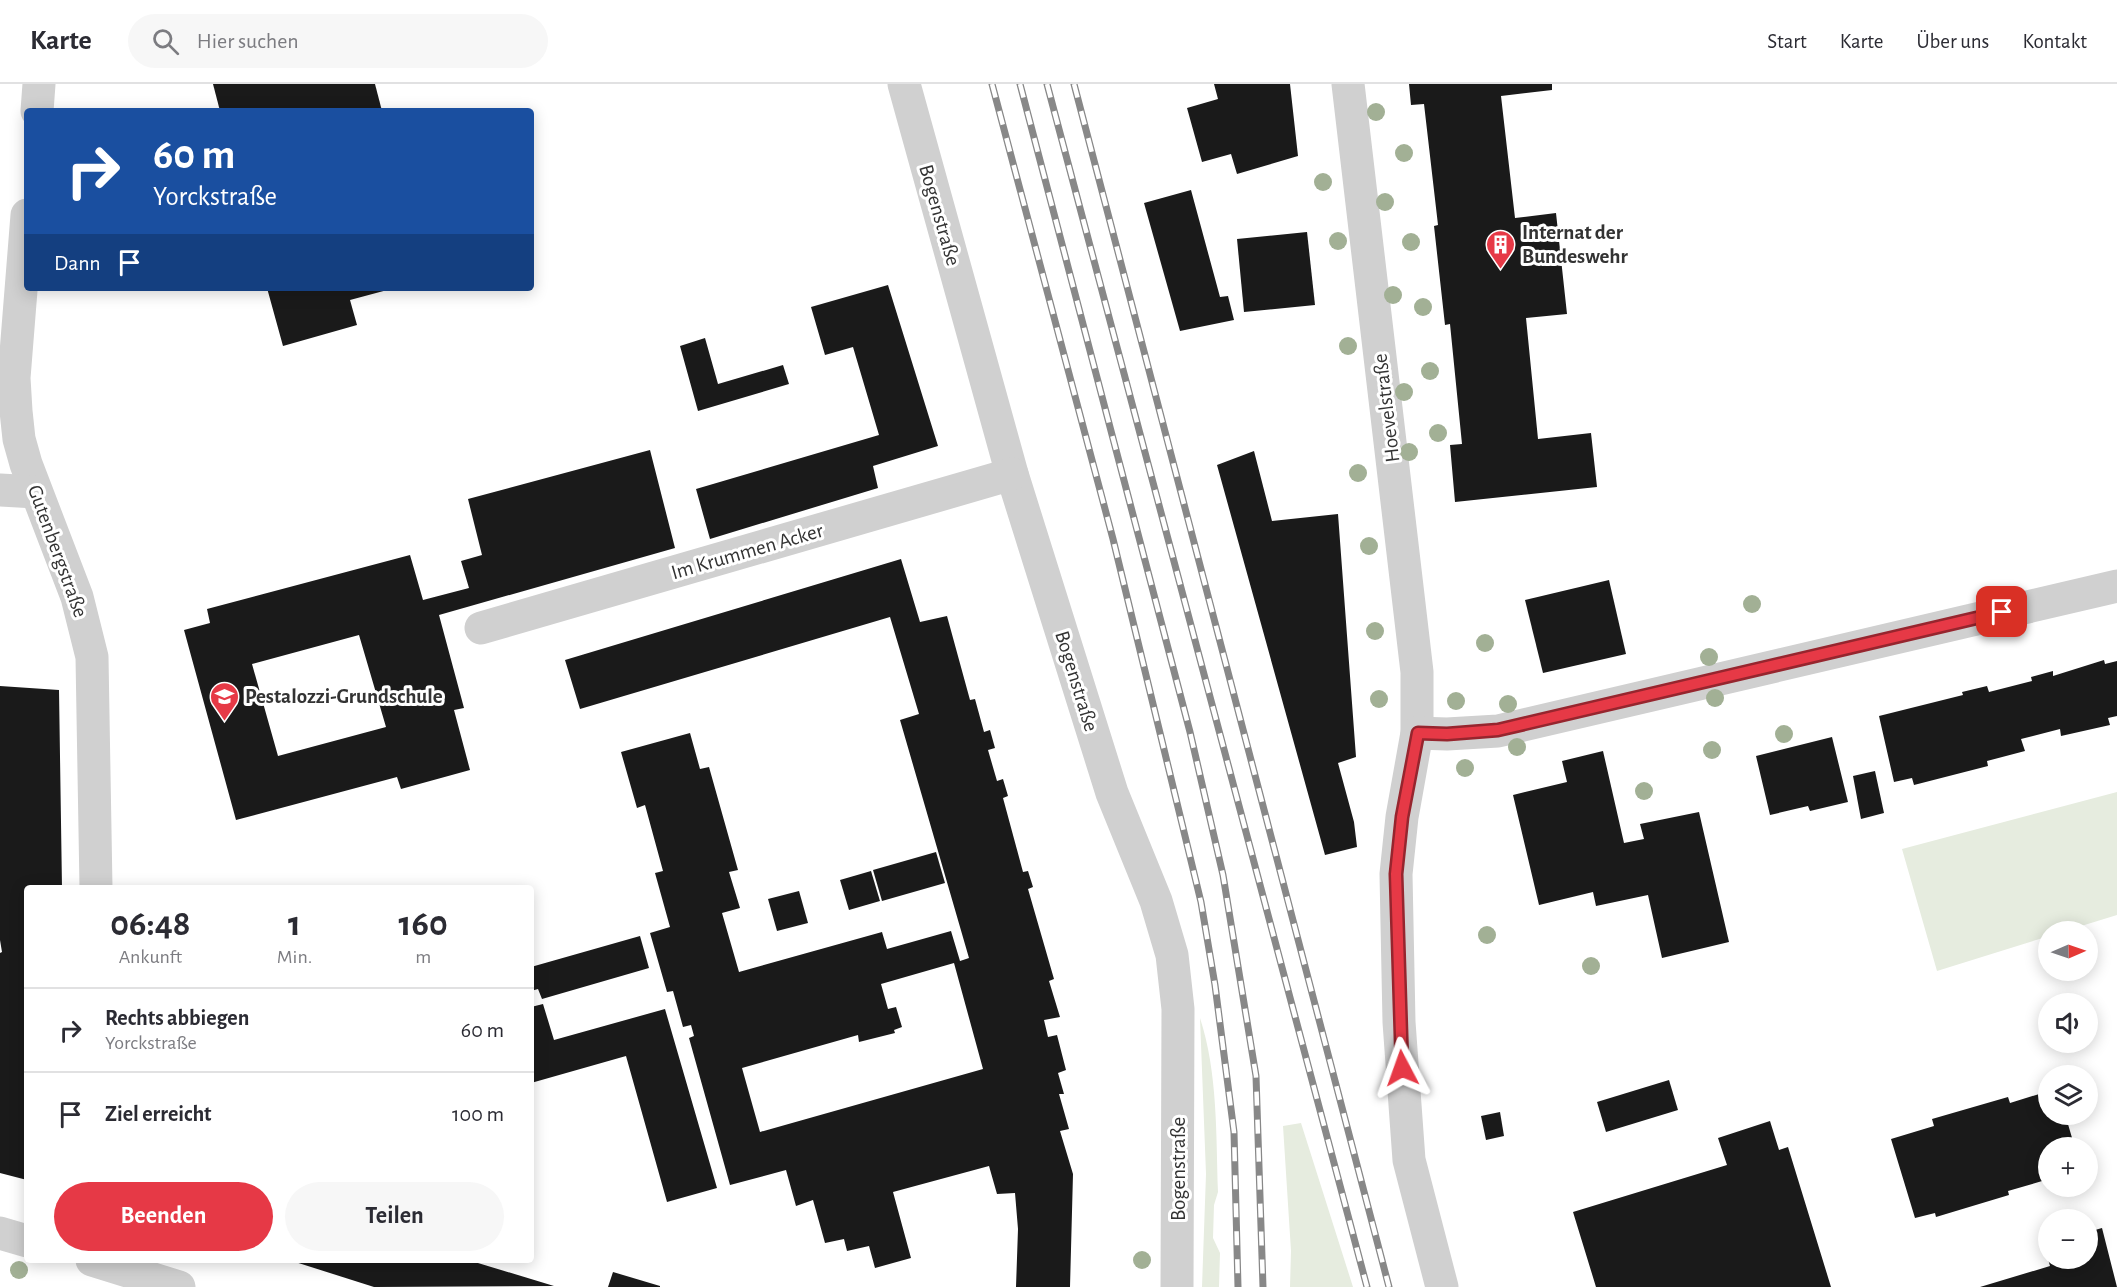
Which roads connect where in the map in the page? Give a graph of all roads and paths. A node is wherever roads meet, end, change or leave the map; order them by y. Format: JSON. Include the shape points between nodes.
{"nodes":[{"id":1,"x":39,"y":84,"type":"edge"},
{"id":2,"x":904,"y":84,"type":"edge"},
{"id":3,"x":1348,"y":84,"type":"edge"},
{"id":4,"x":37,"y":108,"type":"edge"},
{"id":5,"x":24,"y":253,"type":"edge"},
{"id":6,"x":1012,"y":474,"type":"junction"},
{"id":7,"x":0,"y":490,"type":"edge"},
{"id":8,"x":36,"y":492,"type":"junction"},
{"id":9,"x":2117,"y":586,"type":"edge"},
{"id":10,"x":481,"y":628,"type":"dead end"},
{"id":11,"x":1418,"y":733,"type":"junction"},
{"id":12,"x":96,"y":885,"type":"edge"},
{"id":13,"x":0,"y":1233,"type":"edge"},
{"id":14,"x":24,"y":1240,"type":"edge"},
{"id":15,"x":100,"y":1268,"type":"edge"},
{"id":16,"x":179,"y":1287,"type":"edge"},
{"id":17,"x":1177,"y":1287,"type":"edge"},
{"id":18,"x":1442,"y":1287,"type":"edge"}],
"edges":[{"from":1,"to":4,"type":"street"},
{"from":2,"to":6,"type":"street","name":"Bogenstraße"},
{"from":3,"to":11,"type":"street","name":"Hoevelstraße","via":[[1417,672]]},
{"from":5,"to":8,"type":"street","name":"Gutenbergstraße","via":[[14,378],[19,439]]},
{"from":6,"to":10,"type":"street","name":"Im Krummen Acker"},
{"from":6,"to":17,"type":"street","name":"Bogenstraße","via":[[1112,793],[1156,901],[1172,955],[1178,1009]]},
{"from":7,"to":8,"type":"street"},
{"from":8,"to":12,"type":"street","name":"Gutenbergstraße","via":[[76,597],[92,657]]},
{"from":9,"to":11,"type":"street","via":[[1498,730]]},
{"from":11,"to":18,"type":"street","name":"Hoevelstraße","via":[[1396,874],[1399,1022],[1409,1160]]},
{"from":13,"to":14,"type":"street"},
{"from":15,"to":16,"type":"street"}]}
